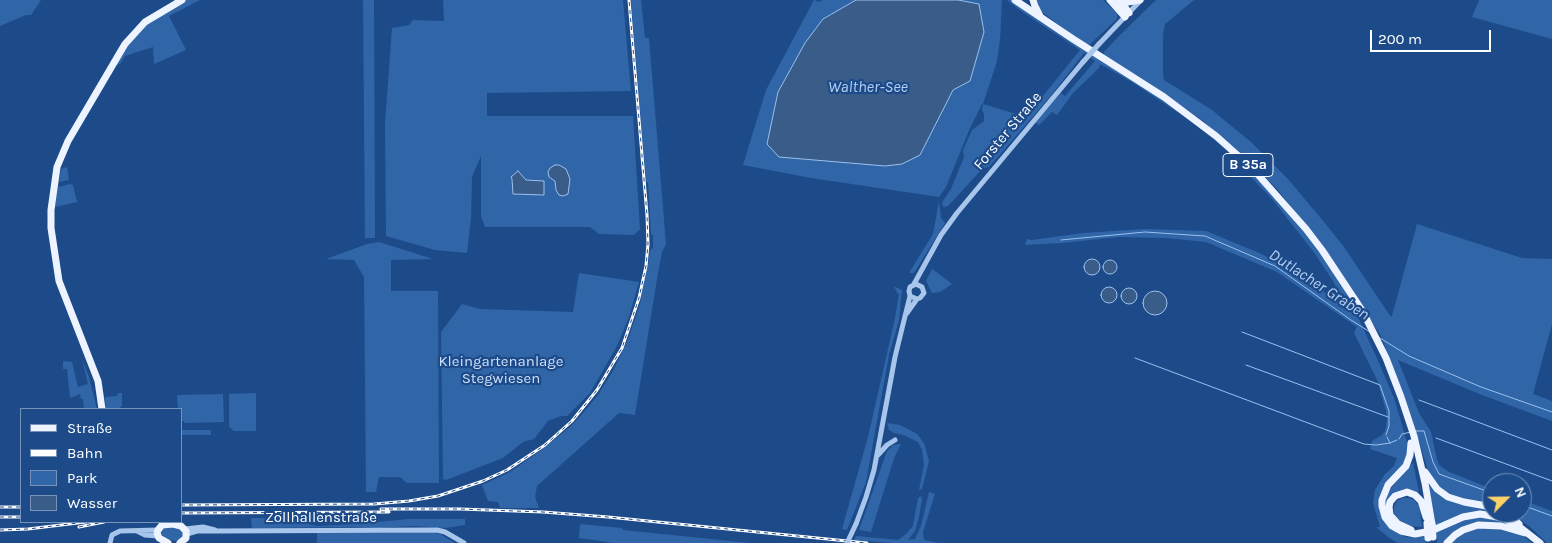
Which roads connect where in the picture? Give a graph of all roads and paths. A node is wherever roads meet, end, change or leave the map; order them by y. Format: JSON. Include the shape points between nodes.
{"nodes":[{"id":1,"x":182,"y":0,"type":"edge"},
{"id":2,"x":1029,"y":0,"type":"edge"},
{"id":3,"x":1033,"y":0,"type":"edge"},
{"id":4,"x":1110,"y":0,"type":"edge"},
{"id":5,"x":1141,"y":0,"type":"edge"},
{"id":6,"x":1019,"y":2,"type":"edge"},
{"id":7,"x":1119,"y":2,"type":"edge"},
{"id":8,"x":1127,"y":15,"type":"junction"},
{"id":9,"x":1041,"y":18,"type":"junction"},
{"id":10,"x":923,"y":270,"type":"junction"},
{"id":11,"x":914,"y":284,"type":"junction"},
{"id":12,"x":921,"y":286,"type":"junction"},
{"id":13,"x":1351,"y":295,"type":"junction"},
{"id":14,"x":910,"y":296,"type":"junction"},
{"id":15,"x":917,"y":299,"type":"junction"},
{"id":16,"x":906,"y":315,"type":"junction"},
{"id":17,"x":1374,"y":335,"type":"junction"},
{"id":18,"x":102,"y":408,"type":"edge"},
{"id":19,"x":1412,"y":438,"type":"junction"},
{"id":20,"x":895,"y":440,"type":"dead end"},
{"id":21,"x":878,"y":455,"type":"junction"},
{"id":22,"x":1421,"y":465,"type":"junction"},
{"id":23,"x":1482,"y":505,"type":"edge"},
{"id":24,"x":1428,"y":521,"type":"junction"},
{"id":25,"x":164,"y":523,"type":"edge"},
{"id":26,"x":1519,"y":523,"type":"edge"},
{"id":27,"x":1525,"y":530,"type":"junction"},
{"id":28,"x":158,"y":533,"type":"junction"},
{"id":29,"x":1531,"y":535,"type":"junction"},
{"id":30,"x":185,"y":538,"type":"edge"},
{"id":31,"x":1430,"y":539,"type":"edge"},
{"id":32,"x":110,"y":543,"type":"edge"},
{"id":33,"x":168,"y":543,"type":"edge"},
{"id":34,"x":464,"y":543,"type":"edge"},
{"id":35,"x":847,"y":543,"type":"edge"},
{"id":36,"x":1447,"y":543,"type":"edge"},
{"id":37,"x":1540,"y":543,"type":"edge"}],
"edges":[{"from":1,"to":18,"type":"main road","via":[[146,22],[125,44],[68,141],[57,167],[51,228],[59,281],[98,381]]},
{"from":2,"to":6,"type":"main road"},
{"from":3,"to":9,"type":"main road"},
{"from":4,"to":8,"type":"main road"},
{"from":5,"to":7,"type":"main road"},
{"from":5,"to":8,"type":"street","name":"Forster Straße"},
{"from":6,"to":9,"type":"main road","number":"B 35a"},
{"from":7,"to":8,"type":"main road"},
{"from":8,"to":10,"type":"street","name":"Forster Straße","bridge":true,"via":[[1083,62],[957,212]]},
{"from":9,"to":13,"type":"main road","number":"B 35a","via":[[1182,110],[1253,169],[1306,229]]},
{"from":10,"to":11,"type":"street","name":"Forster Straße"},
{"from":10,"to":12,"type":"street","name":"Forster Straße"},
{"from":11,"to":12,"type":"street"},
{"from":11,"to":14,"type":"street","via":[[909,289]]},
{"from":12,"to":15,"type":"street","via":[[923,295]]},
{"from":13,"to":17,"type":"main road","number":"B 35a"},
{"from":13,"to":17,"type":"main road","number":"B 35a"},
{"from":14,"to":15,"type":"street"},
{"from":14,"to":16,"type":"street"},
{"from":15,"to":16,"type":"street"},
{"from":16,"to":21,"type":"street"},
{"from":17,"to":19,"type":"main road","number":"B 35a","via":[[1394,376]]},
{"from":19,"to":22,"type":"main road","number":"B 35a"},
{"from":19,"to":24,"type":"main road","number":"B 35a"},
{"from":19,"to":31,"type":"main road","via":[[1406,466],[1388,485],[1382,506],[1392,526]]},
{"from":20,"to":21,"type":"street"},
{"from":21,"to":35,"type":"street","bridge":true,"via":[[866,497]]},
{"from":22,"to":23,"type":"main road","via":[[1432,484],[1448,497]]},
{"from":22,"to":24,"type":"main road","number":"B 35a"},
{"from":24,"to":31,"type":"main road","number":"B 35a","bridge":true},
{"from":24,"to":31,"type":"main road","via":[[1420,501],[1411,493],[1399,494],[1390,502],[1389,512],[1393,520]]},
{"from":25,"to":28,"type":"main road"},
{"from":25,"to":30,"type":"main road","via":[[173,524]]},
{"from":26,"to":27,"type":"main road"},
{"from":27,"to":29,"type":"main road"},
{"from":27,"to":31,"type":"main road","via":[[1503,518],[1480,514],[1463,517]]},
{"from":28,"to":32,"type":"street","via":[[125,530],[114,533]]},
{"from":28,"to":33,"type":"main road"},
{"from":29,"to":36,"type":"main road","via":[[1501,526],[1478,525],[1463,530]]},
{"from":29,"to":37,"type":"main road"},
{"from":30,"to":34,"type":"street","name":"Zollhallenstraße","via":[[197,531],[427,530],[442,531]]}]}
